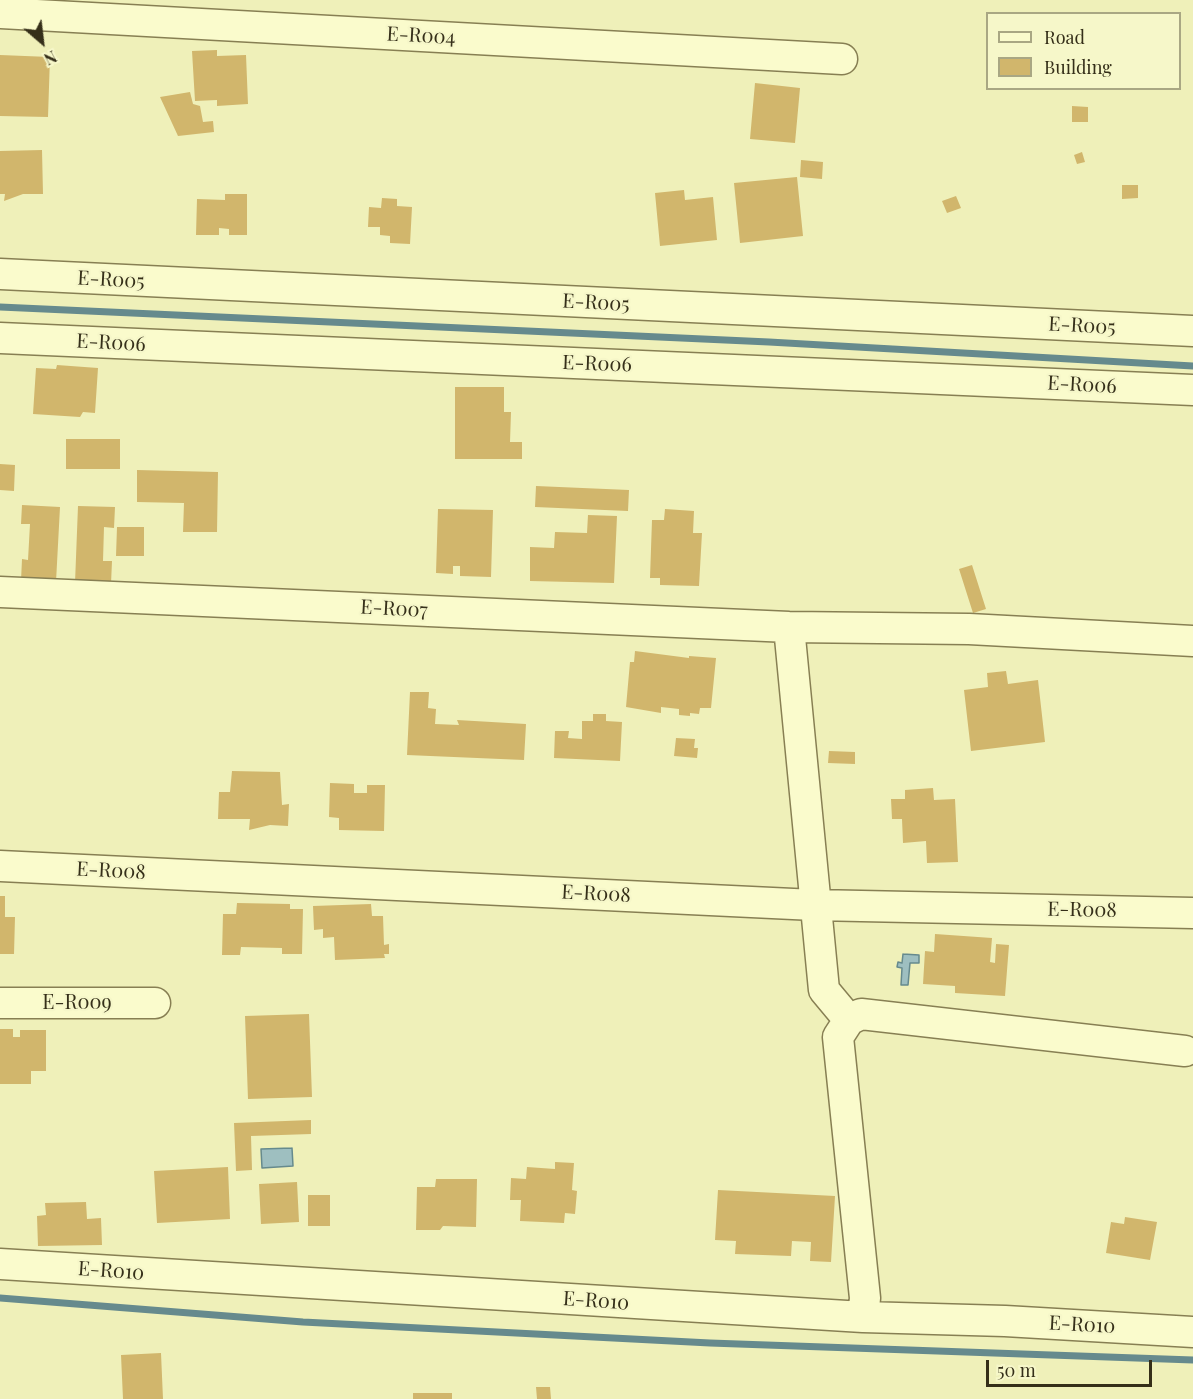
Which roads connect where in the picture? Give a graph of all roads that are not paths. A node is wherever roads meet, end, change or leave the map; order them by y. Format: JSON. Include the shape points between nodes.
{"nodes":[{"id":1,"x":0,"y":13,"type":"edge"},
{"id":2,"x":842,"y":59,"type":"dead end"},
{"id":3,"x":0,"y":274,"type":"edge"},
{"id":4,"x":1193,"y":331,"type":"edge"},
{"id":5,"x":0,"y":338,"type":"edge"},
{"id":6,"x":1193,"y":390,"type":"edge"},
{"id":7,"x":0,"y":592,"type":"edge"},
{"id":8,"x":789,"y":627,"type":"junction"},
{"id":9,"x":1193,"y":641,"type":"edge"},
{"id":10,"x":0,"y":866,"type":"edge"},
{"id":11,"x":814,"y":905,"type":"junction"},
{"id":12,"x":1193,"y":913,"type":"edge"},
{"id":13,"x":0,"y":1003,"type":"edge"},
{"id":14,"x":155,"y":1003,"type":"dead end"},
{"id":15,"x":849,"y":1020,"type":"junction"},
{"id":16,"x":1185,"y":1051,"type":"dead end"},
{"id":17,"x":0,"y":1264,"type":"edge"},
{"id":18,"x":863,"y":1317,"type":"junction"},
{"id":19,"x":1193,"y":1332,"type":"edge"}],
"edges":[{"from":1,"to":2,"type":"street","name":"E-R004"},
{"from":3,"to":4,"type":"street","name":"E-R005"},
{"from":5,"to":6,"type":"street","name":"E-R006"},
{"from":7,"to":8,"type":"street","name":"E-R007"},
{"from":8,"to":9,"type":"street","name":"E-R007","via":[[969,629]]},
{"from":8,"to":11,"type":"street"},
{"from":10,"to":11,"type":"street","name":"E-R008"},
{"from":11,"to":12,"type":"street","name":"E-R008"},
{"from":11,"to":15,"type":"street","via":[[824,990]]},
{"from":13,"to":14,"type":"street","name":"E-R009"},
{"from":15,"to":16,"type":"street","via":[[861,1014]]},
{"from":15,"to":18,"type":"street","via":[[838,1037],[865,1299]]},
{"from":17,"to":18,"type":"street","name":"E-R010"},
{"from":18,"to":19,"type":"street","name":"E-R010"}]}
